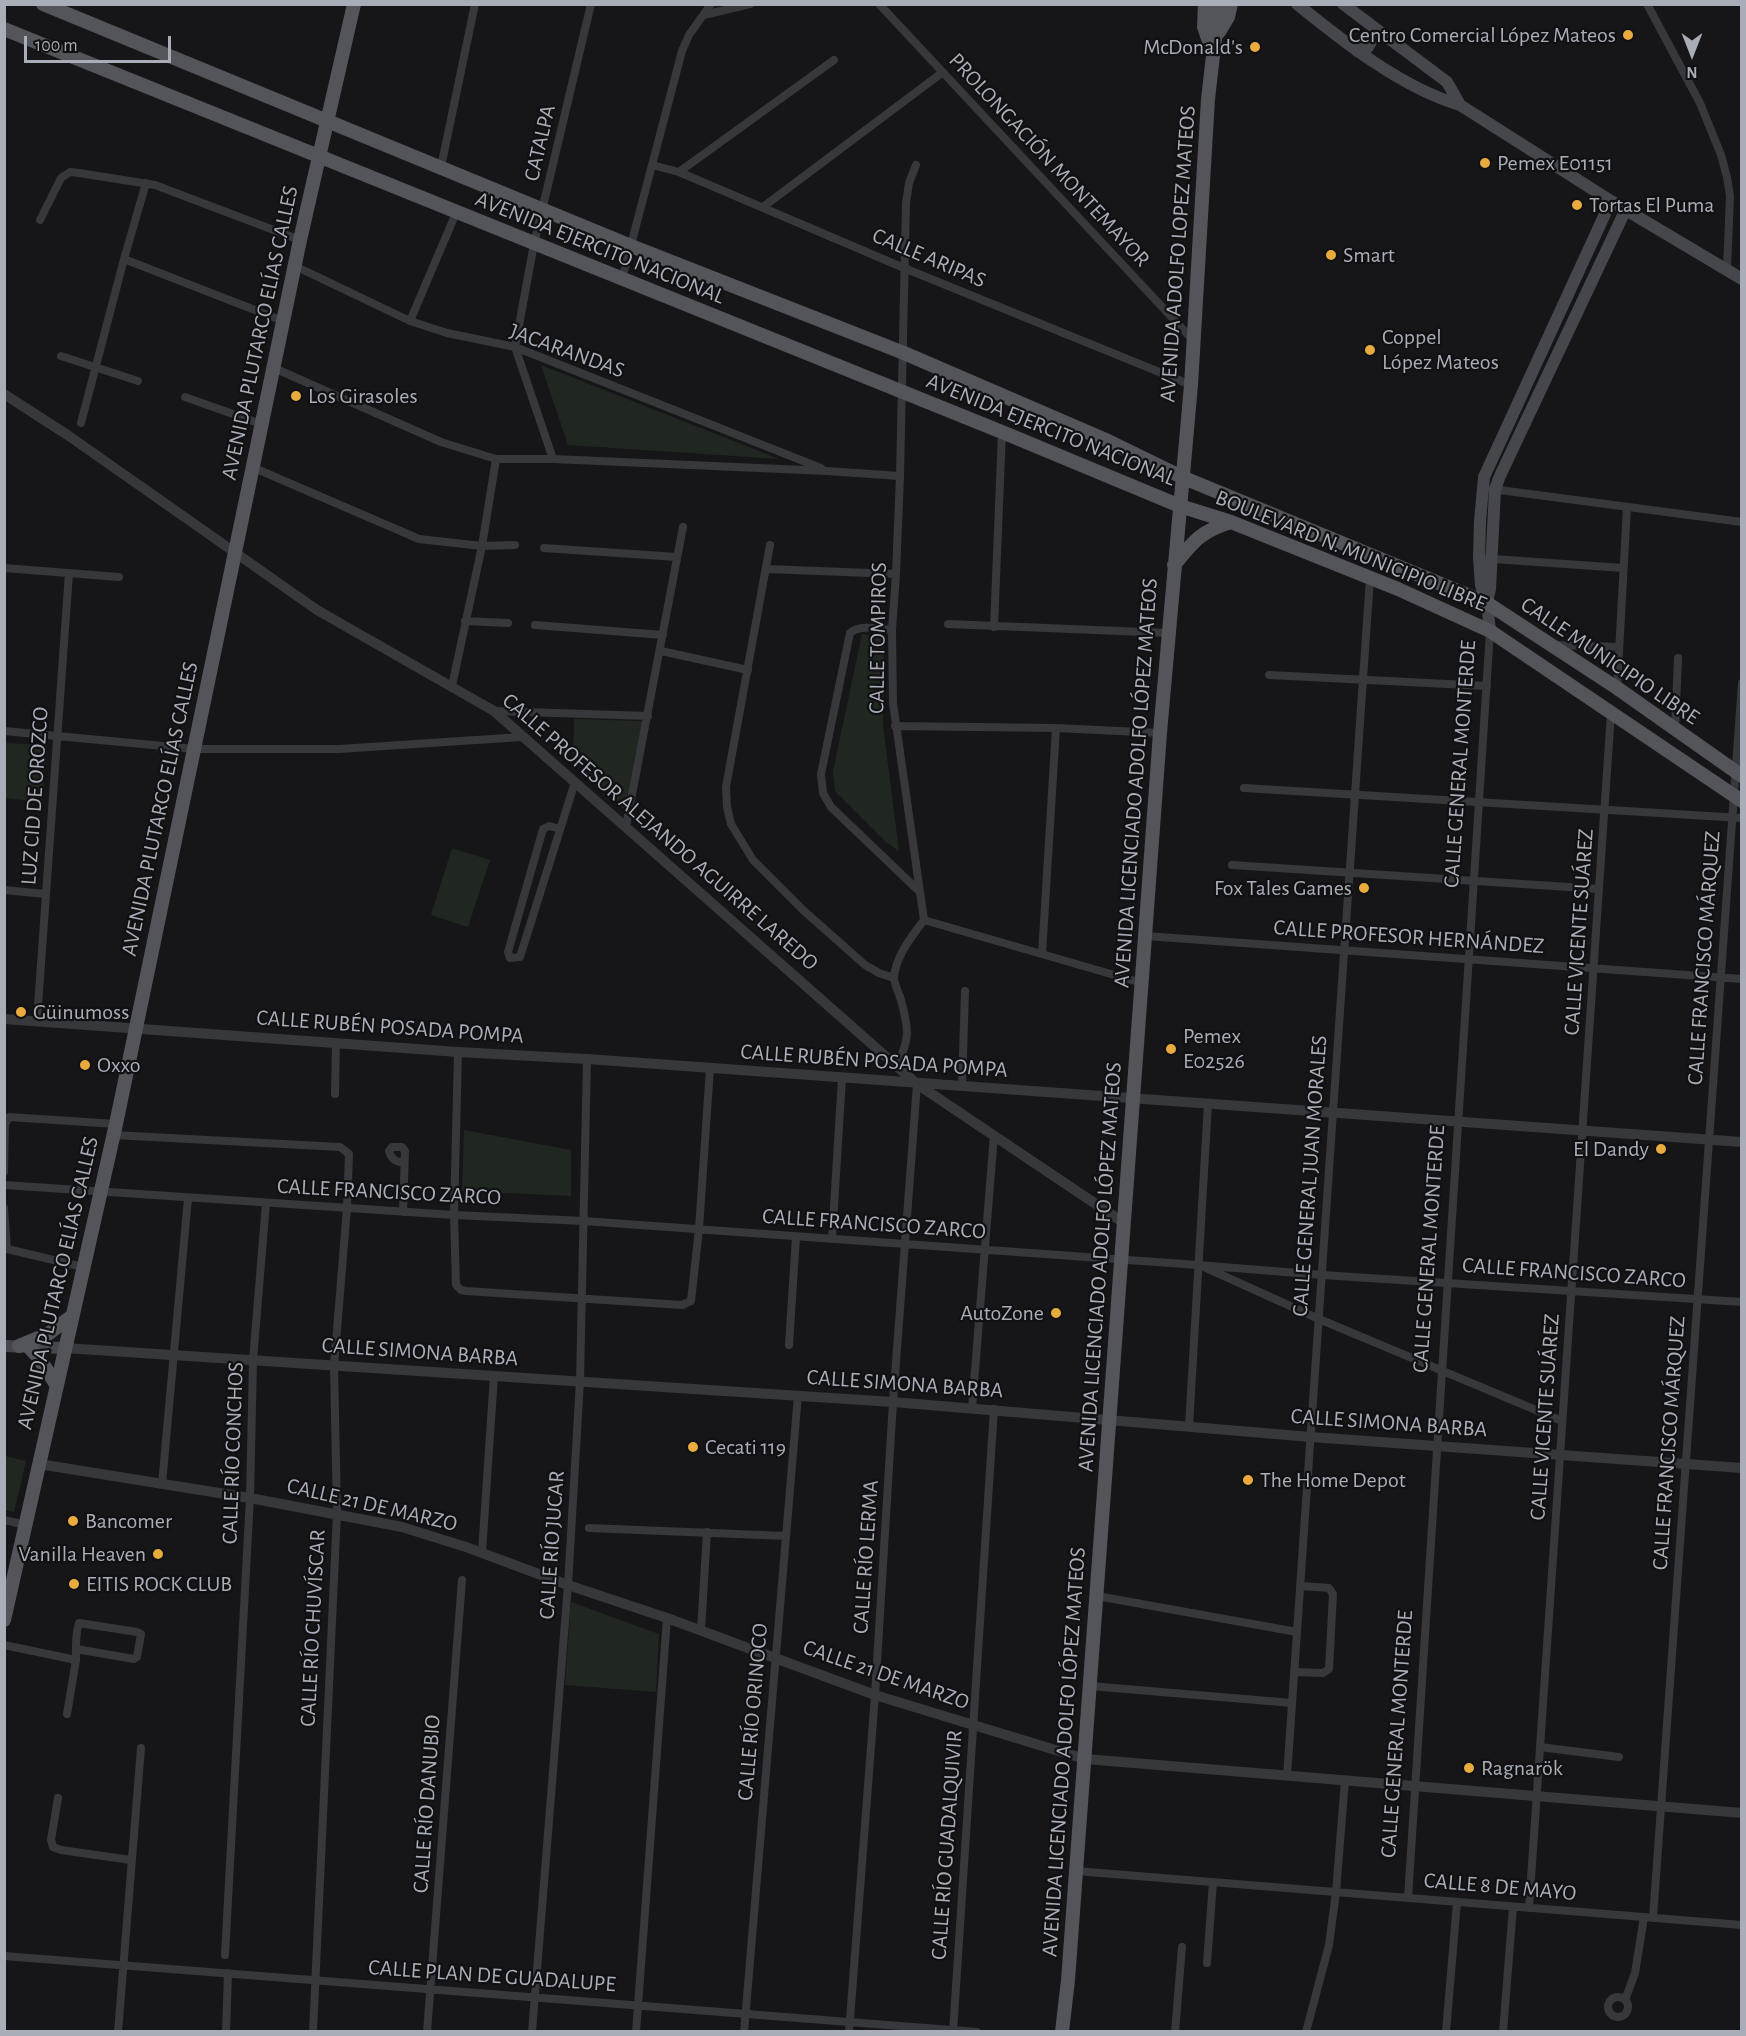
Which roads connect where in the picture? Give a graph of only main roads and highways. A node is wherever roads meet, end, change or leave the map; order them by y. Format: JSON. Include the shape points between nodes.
{"nodes":[{"id":1,"x":43,"y":4,"type":"edge"},
{"id":2,"x":354,"y":4,"type":"edge"},
{"id":3,"x":1205,"y":4,"type":"edge"},
{"id":4,"x":1219,"y":4,"type":"edge"},
{"id":5,"x":1231,"y":4,"type":"edge"},
{"id":6,"x":1297,"y":4,"type":"edge"},
{"id":7,"x":1343,"y":4,"type":"edge"},
{"id":8,"x":4,"y":29,"type":"edge"},
{"id":9,"x":1377,"y":31,"type":"junction"},
{"id":10,"x":1215,"y":39,"type":"junction"},
{"id":11,"x":1357,"y":51,"type":"junction"},
{"id":12,"x":1212,"y":58,"type":"junction"},
{"id":13,"x":1460,"y":105,"type":"junction"},
{"id":14,"x":328,"y":123,"type":"junction"},
{"id":15,"x":320,"y":158,"type":"junction"},
{"id":16,"x":1611,"y":201,"type":"junction"},
{"id":17,"x":1626,"y":209,"type":"junction"},
{"id":18,"x":1742,"y":279,"type":"edge"},
{"id":19,"x":1184,"y":478,"type":"junction"},
{"id":20,"x":1180,"y":506,"type":"junction"},
{"id":21,"x":1231,"y":522,"type":"junction"},
{"id":22,"x":1301,"y":526,"type":"junction"},
{"id":23,"x":1289,"y":544,"type":"junction"},
{"id":24,"x":1486,"y":558,"type":"junction"},
{"id":25,"x":1174,"y":565,"type":"junction"},
{"id":26,"x":1487,"y":603,"type":"junction"},
{"id":27,"x":1490,"y":631,"type":"junction"},
{"id":28,"x":1738,"y":774,"type":"edge"},
{"id":29,"x":1737,"y":799,"type":"edge"},
{"id":30,"x":72,"y":1316,"type":"junction"},
{"id":31,"x":4,"y":1346,"type":"edge"},
{"id":32,"x":24,"y":1346,"type":"junction"},
{"id":33,"x":65,"y":1348,"type":"junction"},
{"id":34,"x":56,"y":1384,"type":"junction"},
{"id":35,"x":4,"y":1620,"type":"edge"},
{"id":36,"x":1062,"y":2031,"type":"edge"}],
"edges":[{"from":1,"to":14,"type":"main road","name":"AVENIDA EJERCITO NACIONAL"},
{"from":2,"to":14,"type":"main road","name":"AVENIDA PLUTARCO ELÍAS CALLES"},
{"from":3,"to":12,"type":"main road","via":[[1204,27]]},
{"from":4,"to":10,"type":"main road","name":"AVENIDA ADOLFO LOPEZ MATEOS"},
{"from":5,"to":10,"type":"main road"},
{"from":6,"to":11,"type":"main road"},
{"from":7,"to":9,"type":"main road"},
{"from":8,"to":15,"type":"main road","name":"AVENIDA EJERCITO NACIONAL"},
{"from":9,"to":11,"type":"main road","via":[[1368,47]]},
{"from":9,"to":13,"type":"main road","via":[[1447,82]]},
{"from":10,"to":12,"type":"main road","name":"AVENIDA ADOLFO LOPEZ MATEOS"},
{"from":11,"to":13,"type":"main road","via":[[1437,98]]},
{"from":12,"to":19,"type":"main road","name":"AVENIDA ADOLFO LOPEZ MATEOS"},
{"from":13,"to":16,"type":"main road"},
{"from":14,"to":15,"type":"main road","name":"AVENIDA PLUTARCO ELÍAS CALLES"},
{"from":14,"to":19,"type":"main road","name":"AVENIDA EJERCITO NACIONAL","via":[[903,353]]},
{"from":15,"to":20,"type":"main road","name":"AVENIDA EJERCITO NACIONAL"},
{"from":15,"to":30,"type":"main road","name":"AVENIDA PLUTARCO ELÍAS CALLES"},
{"from":16,"to":17,"type":"main road"},
{"from":16,"to":24,"type":"main road","name":"CALLE GENERAL MONTERDE","via":[[1482,486]]},
{"from":17,"to":18,"type":"main road"},
{"from":17,"to":24,"type":"main road","name":"CALLE GENERAL MONTERDE","via":[[1503,467],[1495,490]]},
{"from":19,"to":20,"type":"main road","name":"AVENIDA ADOLFO LOPEZ MATEOS"},
{"from":19,"to":22,"type":"main road","name":"CALLE MUNICIPIO LIBRE"},
{"from":20,"to":21,"type":"main road","name":"BOULEVARD N. MUNICIPIO LIBRE"},
{"from":20,"to":25,"type":"main road","name":"AVENIDA LICENCIADO ADOLFO LÓPEZ MATEOS"},
{"from":21,"to":23,"type":"main road","name":"BOULEVARD N. MUNICIPIO LIBRE"},
{"from":21,"to":25,"type":"main road","via":[[1199,536]]},
{"from":22,"to":23,"type":"main road"},
{"from":22,"to":26,"type":"main road","name":"CALLE MUNICIPIO LIBRE"},
{"from":23,"to":27,"type":"main road","name":"BOULEVARD N. MUNICIPIO LIBRE"},
{"from":24,"to":26,"type":"main road","name":"CALLE GENERAL MONTERDE","via":[[1490,589]]},
{"from":25,"to":36,"type":"main road","name":"AVENIDA LICENCIADO ADOLFO LÓPEZ MATEOS"},
{"from":26,"to":27,"type":"main road","name":"CALLE GENERAL MONTERDE"},
{"from":26,"to":28,"type":"main road","name":"CALLE MUNICIPIO LIBRE"},
{"from":27,"to":29,"type":"main road","name":"BOULEVARD N. MUNICIPIO LIBRE"},
{"from":30,"to":32,"type":"main road"},
{"from":30,"to":33,"type":"main road","name":"AVENIDA PLUTARCO ELÍAS CALLES"},
{"from":31,"to":32,"type":"main road"},
{"from":32,"to":33,"type":"main road"},
{"from":32,"to":34,"type":"main road"},
{"from":33,"to":34,"type":"main road","name":"AVENIDA PLUTARCO ELÍAS CALLES"},
{"from":34,"to":35,"type":"main road","name":"AVENIDA PLUTARCO ELÍAS CALLES"}]}
